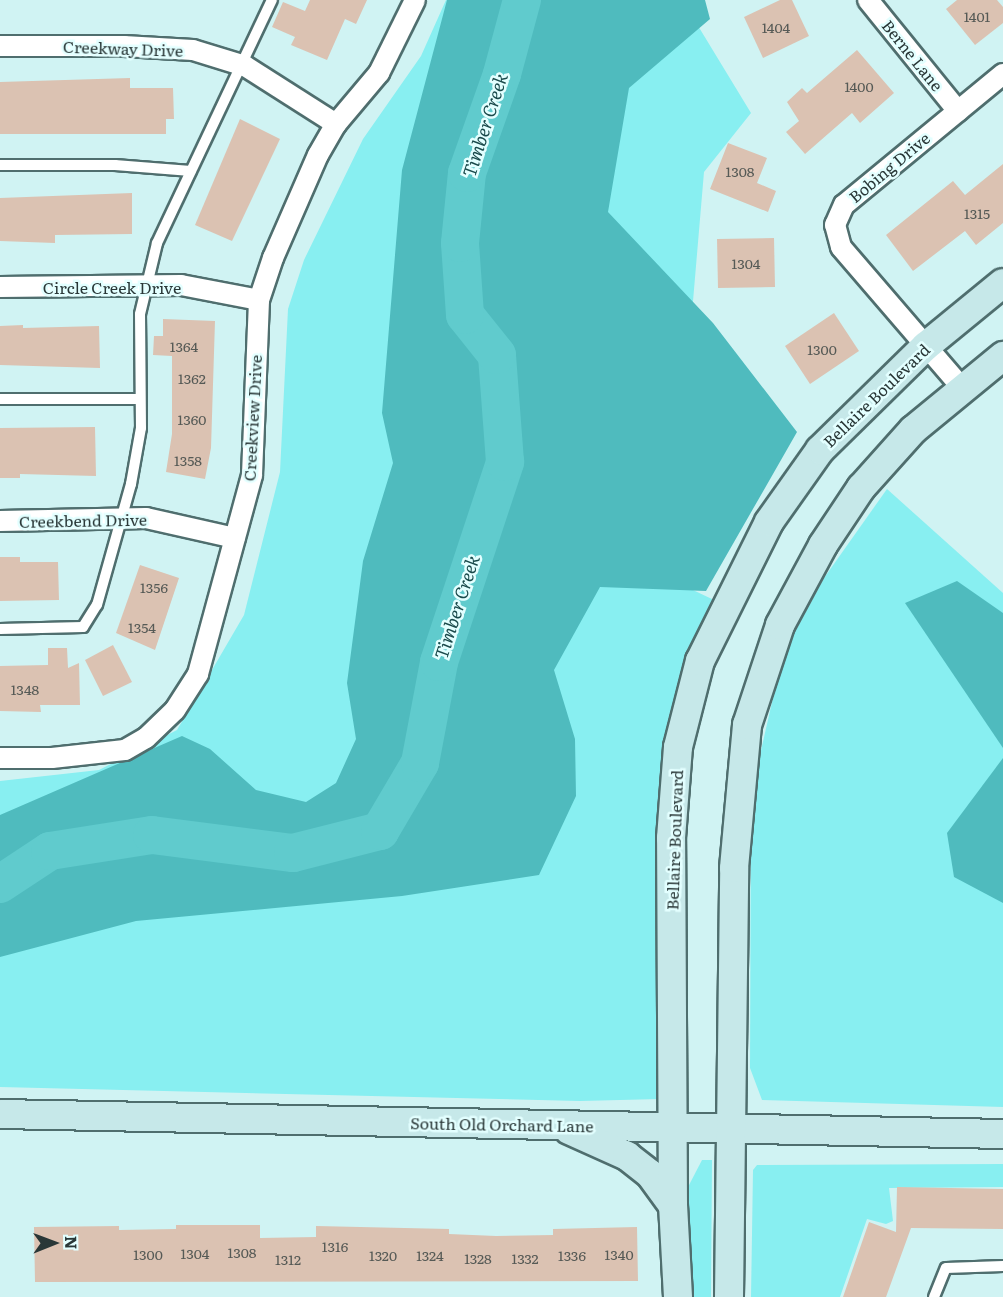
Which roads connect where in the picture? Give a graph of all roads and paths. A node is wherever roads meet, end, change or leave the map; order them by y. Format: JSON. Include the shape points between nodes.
{"nodes":[{"id":1,"x":272,"y":0,"type":"edge"},
{"id":2,"x":415,"y":0,"type":"edge"},
{"id":3,"x":868,"y":0,"type":"edge"},
{"id":4,"x":0,"y":46,"type":"edge"},
{"id":5,"x":241,"y":65,"type":"junction"},
{"id":6,"x":1003,"y":74,"type":"edge"},
{"id":7,"x":958,"y":111,"type":"junction"},
{"id":8,"x":336,"y":124,"type":"junction"},
{"id":9,"x":0,"y":165,"type":"edge"},
{"id":10,"x":191,"y":171,"type":"junction"},
{"id":11,"x":1003,"y":283,"type":"edge"},
{"id":12,"x":147,"y":286,"type":"junction"},
{"id":13,"x":0,"y":287,"type":"edge"},
{"id":14,"x":259,"y":300,"type":"junction"},
{"id":15,"x":926,"y":346,"type":"junction"},
{"id":16,"x":1003,"y":356,"type":"edge"},
{"id":17,"x":963,"y":389,"type":"junction"},
{"id":18,"x":0,"y":399,"type":"edge"},
{"id":19,"x":140,"y":399,"type":"junction"},
{"id":20,"x":122,"y":518,"type":"junction"},
{"id":21,"x":0,"y":521,"type":"edge"},
{"id":22,"x":235,"y":538,"type":"junction"},
{"id":23,"x":0,"y":629,"type":"edge"},
{"id":24,"x":0,"y":758,"type":"edge"},
{"id":25,"x":0,"y":1114,"type":"edge"},
{"id":26,"x":558,"y":1125,"type":"junction"},
{"id":27,"x":674,"y":1127,"type":"junction"},
{"id":28,"x":731,"y":1128,"type":"junction"},
{"id":29,"x":1003,"y":1134,"type":"edge"},
{"id":30,"x":673,"y":1206,"type":"junction"},
{"id":31,"x":1003,"y":1266,"type":"edge"},
{"id":32,"x":678,"y":1297,"type":"edge"},
{"id":33,"x":729,"y":1297,"type":"edge"},
{"id":34,"x":934,"y":1297,"type":"edge"}],
"edges":[{"from":1,"to":5,"type":"lane"},
{"from":2,"to":8,"type":"street","name":"Creekview Drive","via":[[379,73]]},
{"from":3,"to":7,"type":"street","name":"Berne Lane"},
{"from":4,"to":5,"type":"street","name":"Creekway Drive","via":[[193,50]]},
{"from":5,"to":8,"type":"street","name":"Creekway Drive"},
{"from":5,"to":10,"type":"lane"},
{"from":6,"to":7,"type":"street","name":"Bobing Drive"},
{"from":7,"to":15,"type":"street","name":"Bobing Drive","via":[[844,205],[835,225],[841,247]]},
{"from":8,"to":14,"type":"street","name":"Creekview Drive","via":[[273,258]]},
{"from":9,"to":10,"type":"lane","via":[[115,165]]},
{"from":10,"to":12,"type":"lane","via":[[157,243]]},
{"from":11,"to":15,"type":"main road","name":"Bellaire Boulevard"},
{"from":12,"to":13,"type":"street","name":"Circle Creek Drive"},
{"from":12,"to":14,"type":"street","name":"Circle Creek Drive","via":[[181,285]]},
{"from":12,"to":19,"type":"lane","via":[[140,314]]},
{"from":14,"to":22,"type":"street","name":"Creekview Drive","via":[[252,475]]},
{"from":15,"to":17,"type":"street","name":"Bobing Drive"},
{"from":15,"to":27,"type":"main road","name":"Bellaire Boulevard","via":[[820,450],[769,522],[700,661],[673,783]]},
{"from":16,"to":17,"type":"main road"},
{"from":17,"to":28,"type":"main road","via":[[913,430],[861,488],[799,587],[765,667],[747,725],[737,799]]},
{"from":18,"to":19,"type":"lane"},
{"from":19,"to":20,"type":"lane","via":[[141,428]]},
{"from":20,"to":21,"type":"street","name":"Creekbend Drive"},
{"from":20,"to":22,"type":"street","name":"Creekbend Drive","via":[[171,522]]},
{"from":20,"to":23,"type":"lane","via":[[97,605],[83,627]]},
{"from":22,"to":24,"type":"street","name":"Creekview Drive","via":[[198,674],[175,710],[146,738],[126,750],[52,758]]},
{"from":25,"to":26,"type":"main road","name":"South Old Orchard Lane"},
{"from":26,"to":27,"type":"main road","name":"South Old Orchard Lane"},
{"from":26,"to":30,"type":"main road","via":[[627,1156],[650,1174]]},
{"from":27,"to":28,"type":"main road","name":"South Old Orchard Lane"},
{"from":27,"to":30,"type":"main road","name":"Bellaire Boulevard"},
{"from":28,"to":29,"type":"main road","name":"South Old Orchard Lane"},
{"from":28,"to":33,"type":"main road"},
{"from":30,"to":32,"type":"main road","name":"Bellaire Boulevard"},
{"from":31,"to":34,"type":"lane","via":[[946,1268]]}]}
